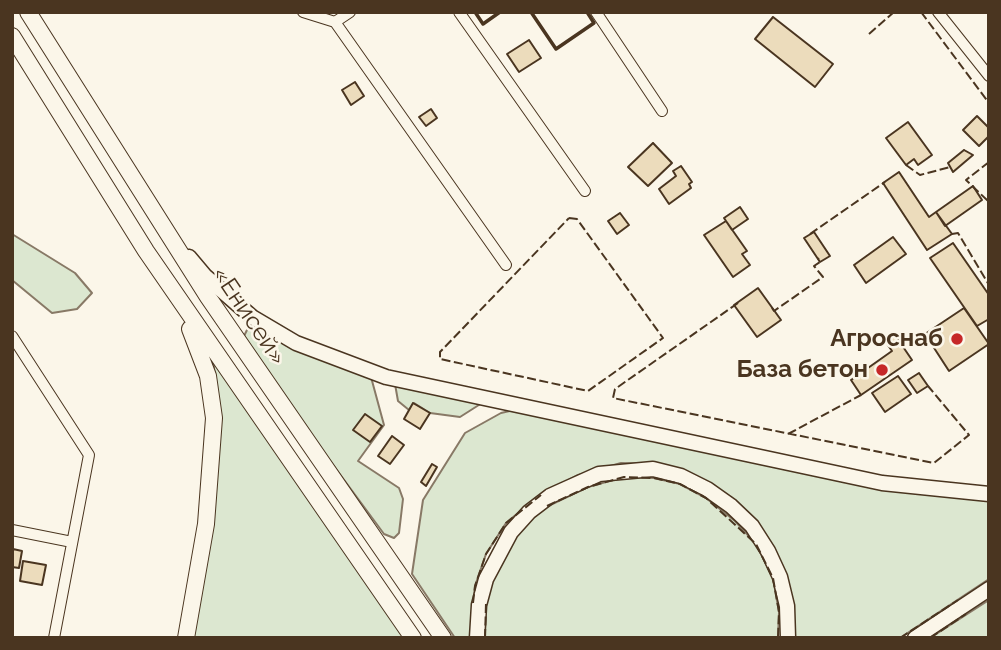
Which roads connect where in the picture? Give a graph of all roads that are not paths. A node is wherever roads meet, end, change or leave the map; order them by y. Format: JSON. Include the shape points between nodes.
{"nodes":[{"id":1,"x":28,"y":12,"type":"edge"},
{"id":2,"x":303,"y":12,"type":"edge"},
{"id":3,"x":350,"y":12,"type":"edge"},
{"id":4,"x":459,"y":12,"type":"edge"},
{"id":5,"x":596,"y":12,"type":"edge"},
{"id":6,"x":938,"y":12,"type":"edge"},
{"id":7,"x":335,"y":22,"type":"junction"},
{"id":8,"x":12,"y":36,"type":"edge"},
{"id":9,"x":989,"y":76,"type":"edge"},
{"id":10,"x":662,"y":110,"type":"dead end"},
{"id":11,"x":584,"y":191,"type":"dead end"},
{"id":12,"x":162,"y":225,"type":"junction"},
{"id":13,"x":146,"y":251,"type":"junction"},
{"id":14,"x":506,"y":265,"type":"dead end"},
{"id":15,"x":12,"y":336,"type":"edge"},
{"id":16,"x":989,"y":495,"type":"edge"},
{"id":17,"x":12,"y":530,"type":"edge"},
{"id":18,"x":72,"y":542,"type":"junction"},
{"id":19,"x":989,"y":589,"type":"edge"},
{"id":20,"x":54,"y":638,"type":"edge"},
{"id":21,"x":186,"y":638,"type":"edge"},
{"id":22,"x":413,"y":638,"type":"edge"},
{"id":23,"x":443,"y":638,"type":"edge"},
{"id":24,"x":477,"y":638,"type":"edge"},
{"id":25,"x":788,"y":638,"type":"edge"},
{"id":26,"x":915,"y":638,"type":"edge"}],
"edges":[{"from":1,"to":12,"type":"highway","name":"«Енисей»"},
{"from":2,"to":7,"type":"street"},
{"from":3,"to":7,"type":"street"},
{"from":4,"to":11,"type":"street"},
{"from":5,"to":10,"type":"street"},
{"from":6,"to":9,"type":"street"},
{"from":7,"to":14,"type":"street"},
{"from":8,"to":13,"type":"highway","name":"«Енисей»"},
{"from":12,"to":16,"type":"main road","via":[[205,276],[253,317],[296,343],[355,367],[487,400],[869,481]]},
{"from":12,"to":23,"type":"highway","name":"«Енисей»"},
{"from":13,"to":21,"type":"highway","via":[[198,344],[214,418],[206,524]]},
{"from":13,"to":22,"type":"highway","name":"«Енисей»"},
{"from":15,"to":18,"type":"street","via":[[89,455]]},
{"from":17,"to":18,"type":"street"},
{"from":18,"to":20,"type":"street"},
{"from":19,"to":26,"type":"main road"},
{"from":24,"to":25,"type":"main road","via":[[486,579],[504,543],[529,512],[550,496],[599,474],[653,469],[707,489],[752,526],[780,577]]}]}
